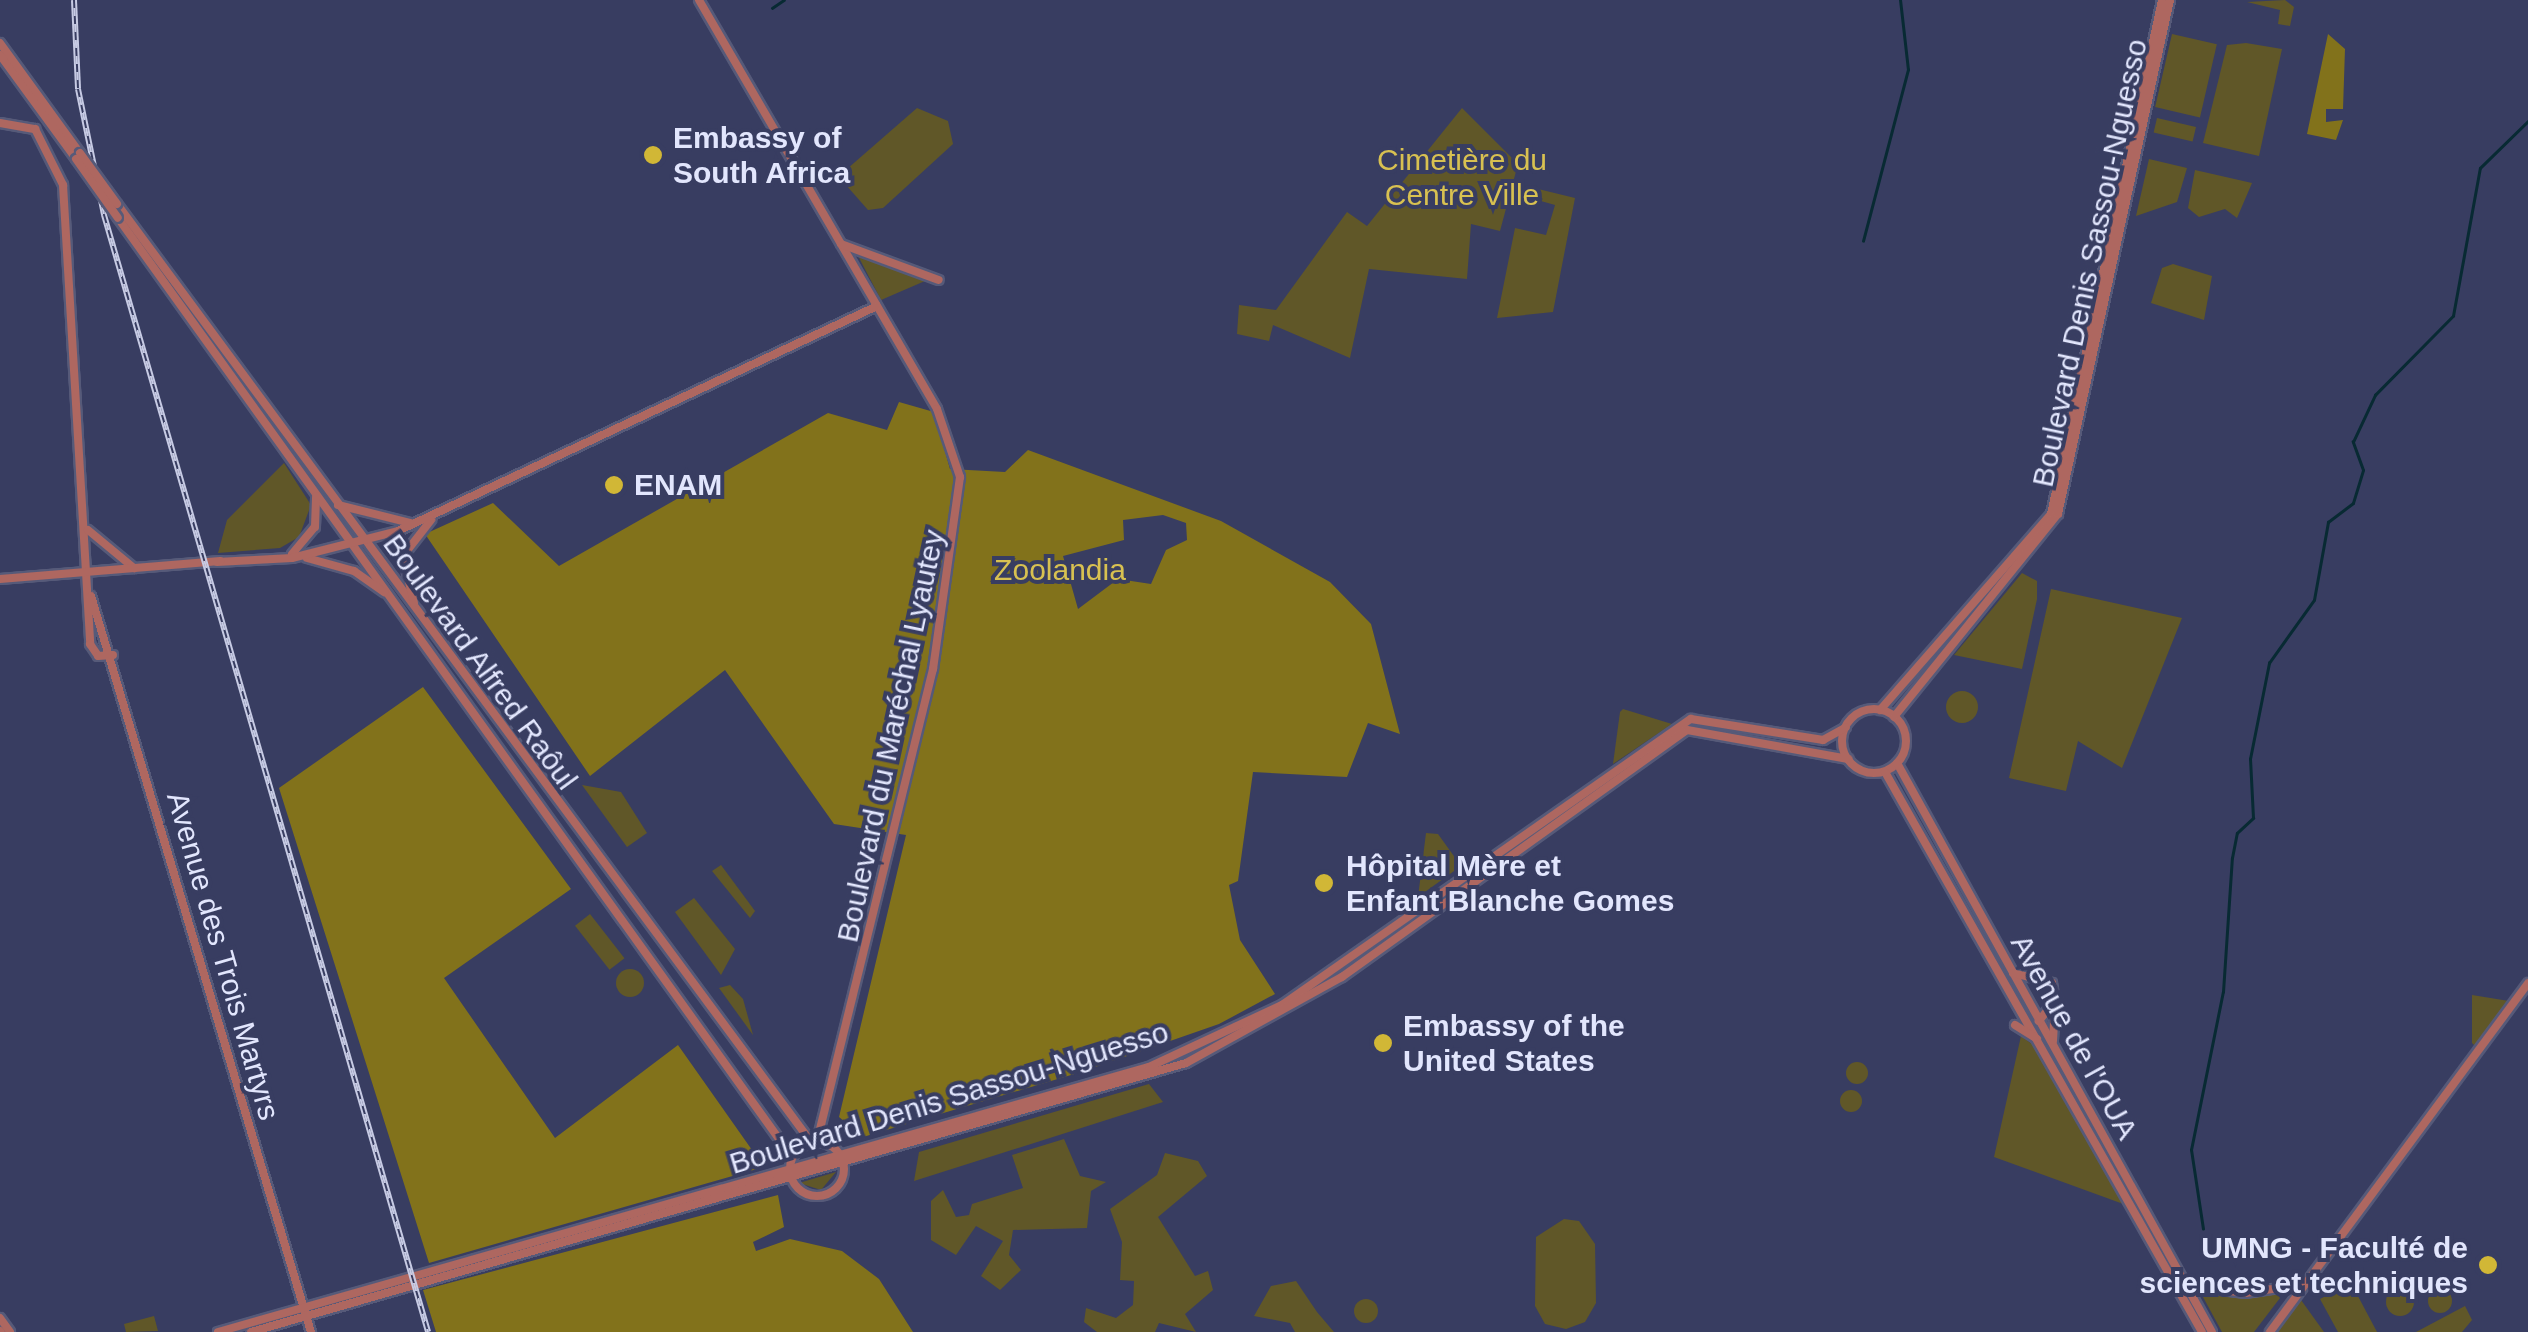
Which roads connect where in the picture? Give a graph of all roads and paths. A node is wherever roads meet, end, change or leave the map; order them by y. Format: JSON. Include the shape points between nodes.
{"nodes":[{"id":1,"x":699,"y":0,"type":"edge"},
{"id":2,"x":2162,"y":0,"type":"edge"},
{"id":3,"x":2170,"y":0,"type":"edge"},
{"id":4,"x":0,"y":44,"type":"edge"},
{"id":5,"x":0,"y":55,"type":"edge"},
{"id":6,"x":0,"y":123,"type":"edge"},
{"id":7,"x":78,"y":156,"type":"junction"},
{"id":8,"x":841,"y":244,"type":"junction"},
{"id":9,"x":939,"y":280,"type":"dead end"},
{"id":10,"x":870,"y":296,"type":"junction"},
{"id":11,"x":878,"y":309,"type":"junction"},
{"id":12,"x":866,"y":312,"type":"junction"},
{"id":13,"x":852,"y":321,"type":"junction"},
{"id":14,"x":316,"y":491,"type":"junction"},
{"id":15,"x":336,"y":504,"type":"junction"},
{"id":16,"x":438,"y":514,"type":"junction"},
{"id":17,"x":415,"y":523,"type":"junction"},
{"id":18,"x":88,"y":530,"type":"junction"},
{"id":19,"x":364,"y":542,"type":"junction"},
{"id":20,"x":353,"y":544,"type":"junction"},
{"id":21,"x":292,"y":556,"type":"junction"},
{"id":22,"x":136,"y":570,"type":"junction"},
{"id":23,"x":91,"y":572,"type":"junction"},
{"id":24,"x":0,"y":579,"type":"edge"},
{"id":25,"x":91,"y":596,"type":"junction"},
{"id":26,"x":392,"y":599,"type":"junction"},
{"id":27,"x":423,"y":621,"type":"junction"},
{"id":28,"x":113,"y":655,"type":"junction"},
{"id":29,"x":1880,"y":710,"type":"junction"},
{"id":30,"x":1894,"y":717,"type":"junction"},
{"id":31,"x":1846,"y":728,"type":"junction"},
{"id":32,"x":1848,"y":758,"type":"junction"},
{"id":33,"x":1898,"y":763,"type":"junction"},
{"id":34,"x":1884,"y":772,"type":"junction"},
{"id":35,"x":2013,"y":972,"type":"junction"},
{"id":36,"x":2528,"y":982,"type":"edge"},
{"id":37,"x":2055,"y":1001,"type":"junction"},
{"id":38,"x":2039,"y":1020,"type":"junction"},
{"id":39,"x":2015,"y":1025,"type":"dead end"},
{"id":40,"x":2038,"y":1040,"type":"junction"},
{"id":41,"x":2052,"y":1046,"type":"junction"},
{"id":42,"x":827,"y":1126,"type":"junction"},
{"id":43,"x":814,"y":1142,"type":"junction"},
{"id":44,"x":832,"y":1147,"type":"junction"},
{"id":45,"x":792,"y":1158,"type":"junction"},
{"id":46,"x":842,"y":1162,"type":"junction"},
{"id":47,"x":791,"y":1176,"type":"junction"},
{"id":48,"x":2173,"y":1263,"type":"junction"},
{"id":49,"x":2198,"y":1282,"type":"junction"},
{"id":50,"x":2181,"y":1285,"type":"junction"},
{"id":51,"x":2300,"y":1285,"type":"junction"},
{"id":52,"x":307,"y":1312,"type":"junction"},
{"id":53,"x":322,"y":1312,"type":"junction"},
{"id":54,"x":0,"y":1318,"type":"edge"},
{"id":55,"x":10,"y":1332,"type":"edge"},
{"id":56,"x":218,"y":1332,"type":"edge"},
{"id":57,"x":251,"y":1332,"type":"edge"},
{"id":58,"x":311,"y":1332,"type":"edge"},
{"id":59,"x":2202,"y":1332,"type":"edge"},
{"id":60,"x":2212,"y":1332,"type":"edge"},
{"id":61,"x":2270,"y":1332,"type":"edge"}],
"edges":[{"from":1,"to":8,"type":"main road","name":"Boulevard du Maréchal Lyautey"},
{"from":2,"to":29,"type":"main road","name":"Boulevard Denis Sassou-Nguesso","via":[[2051,514]]},
{"from":3,"to":30,"type":"main road","name":"Boulevard Denis Sassou-Nguesso","via":[[2058,514]]},
{"from":4,"to":7,"type":"main road"},
{"from":5,"to":7,"type":"main road"},
{"from":6,"to":18,"type":"main road","name":"Avenue des Trois Martyrs","via":[[30,125],[63,184]]},
{"from":7,"to":14,"type":"main road","name":"Boulevard Alfred Raôul","bridge":true},
{"from":7,"to":15,"type":"main road","name":"Boulevard Alfred Raôul","bridge":true},
{"from":8,"to":9,"type":"main road"},
{"from":8,"to":10,"type":"main road","name":"Boulevard du Maréchal Lyautey"},
{"from":10,"to":11,"type":"main road","name":"Boulevard du Maréchal Lyautey"},
{"from":10,"to":12,"type":"main road"},
{"from":11,"to":12,"type":"main road"},
{"from":11,"to":13,"type":"main road"},
{"from":11,"to":42,"type":"main road","name":"Boulevard du Maréchal Lyautey","via":[[951,438],[961,497],[930,684]]},
{"from":12,"to":13,"type":"main road"},
{"from":13,"to":16,"type":"main road"},
{"from":14,"to":20,"type":"main road","name":"Boulevard Alfred Raôul"},
{"from":14,"to":21,"type":"main road","via":[[315,526]]},
{"from":15,"to":17,"type":"main road","via":[[369,520]]},
{"from":15,"to":19,"type":"main road","name":"Boulevard Alfred Raôul"},
{"from":16,"to":17,"type":"main road"},
{"from":16,"to":27,"type":"main road","via":[[403,556]]},
{"from":17,"to":19,"type":"main road"},
{"from":18,"to":22,"type":"main road"},
{"from":18,"to":23,"type":"main road","name":"Avenue des Trois Martyrs"},
{"from":19,"to":20,"type":"main road"},
{"from":19,"to":27,"type":"main road","name":"Boulevard Alfred Raôul"},
{"from":20,"to":21,"type":"main road"},
{"from":20,"to":26,"type":"main road","name":"Boulevard Alfred Raôul"},
{"from":21,"to":22,"type":"main road"},
{"from":21,"to":26,"type":"main road","via":[[338,564]]},
{"from":22,"to":23,"type":"main road"},
{"from":23,"to":24,"type":"main road"},
{"from":23,"to":25,"type":"main road","name":"Avenue des Trois Martyrs"},
{"from":25,"to":28,"type":"main road","name":"Avenue des Trois Martyrs"},
{"from":25,"to":28,"type":"main road","name":"Avenue des Trois Martyrs","via":[[91,651]]},
{"from":26,"to":45,"type":"main road","name":"Boulevard Alfred Raôul"},
{"from":27,"to":43,"type":"main road","name":"Boulevard Alfred Raôul"},
{"from":28,"to":52,"type":"main road","name":"Avenue des Trois Martyrs"},
{"from":29,"to":30,"type":"main road"},
{"from":29,"to":31,"type":"main road"},
{"from":30,"to":33,"type":"main road","via":[[1906,737]]},
{"from":31,"to":32,"type":"main road"},
{"from":31,"to":46,"type":"main road","name":"Boulevard Denis Sassou-Nguesso","via":[[1823,740],[1691,719],[1368,948],[1229,1033],[1148,1067]]},
{"from":32,"to":34,"type":"main road"},
{"from":32,"to":46,"type":"main road","name":"Boulevard Denis Sassou-Nguesso","via":[[1687,730],[1342,977],[1223,1047],[1094,1095]]},
{"from":33,"to":34,"type":"main road"},
{"from":33,"to":35,"type":"main road","name":"Avenue de l'OUA"},
{"from":34,"to":40,"type":"main road","name":"Avenue de l'OUA"},
{"from":35,"to":37,"type":"main road","via":[[2048,978]]},
{"from":35,"to":38,"type":"main road","name":"Avenue de l'OUA"},
{"from":36,"to":51,"type":"main road"},
{"from":37,"to":38,"type":"main road"},
{"from":37,"to":41,"type":"main road"},
{"from":38,"to":41,"type":"main road","name":"Avenue de l'OUA"},
{"from":39,"to":40,"type":"main road"},
{"from":40,"to":50,"type":"main road","name":"Avenue de l'OUA"},
{"from":41,"to":48,"type":"main road","name":"Avenue de l'OUA"},
{"from":42,"to":43,"type":"main road","name":"Boulevard du Maréchal Lyautey"},
{"from":42,"to":44,"type":"main road","name":"Boulevard du Maréchal Lyautey"},
{"from":43,"to":44,"type":"main road"},
{"from":43,"to":45,"type":"main road"},
{"from":44,"to":46,"type":"main road"},
{"from":45,"to":47,"type":"main road"},
{"from":46,"to":47,"type":"main road","name":"Boulevard Denis Sassou-Nguesso"},
{"from":46,"to":47,"type":"main road","via":[[824,1195]]},
{"from":47,"to":52,"type":"main road","name":"Boulevard Denis Sassou-Nguesso"},
{"from":47,"to":53,"type":"main road","name":"Boulevard Denis Sassou-Nguesso"},
{"from":48,"to":49,"type":"main road"},
{"from":48,"to":50,"type":"main road","name":"Avenue de l'OUA"},
{"from":49,"to":50,"type":"main road"},
{"from":49,"to":51,"type":"main road","via":[[2245,1293]]},
{"from":50,"to":59,"type":"main road","name":"Avenue de l'OUA"},
{"from":50,"to":60,"type":"main road","name":"Avenue de l'OUA"},
{"from":51,"to":61,"type":"main road"},
{"from":52,"to":53,"type":"main road","name":"Boulevard Denis Sassou-Nguesso"},
{"from":52,"to":56,"type":"main road","name":"Boulevard Denis Sassou-Nguesso"},
{"from":52,"to":57,"type":"main road","name":"Boulevard Denis Sassou-Nguesso"},
{"from":52,"to":58,"type":"main road","name":"Avenue des Trois Martyrs"},
{"from":53,"to":58,"type":"main road"},
{"from":54,"to":55,"type":"main road"}]}
